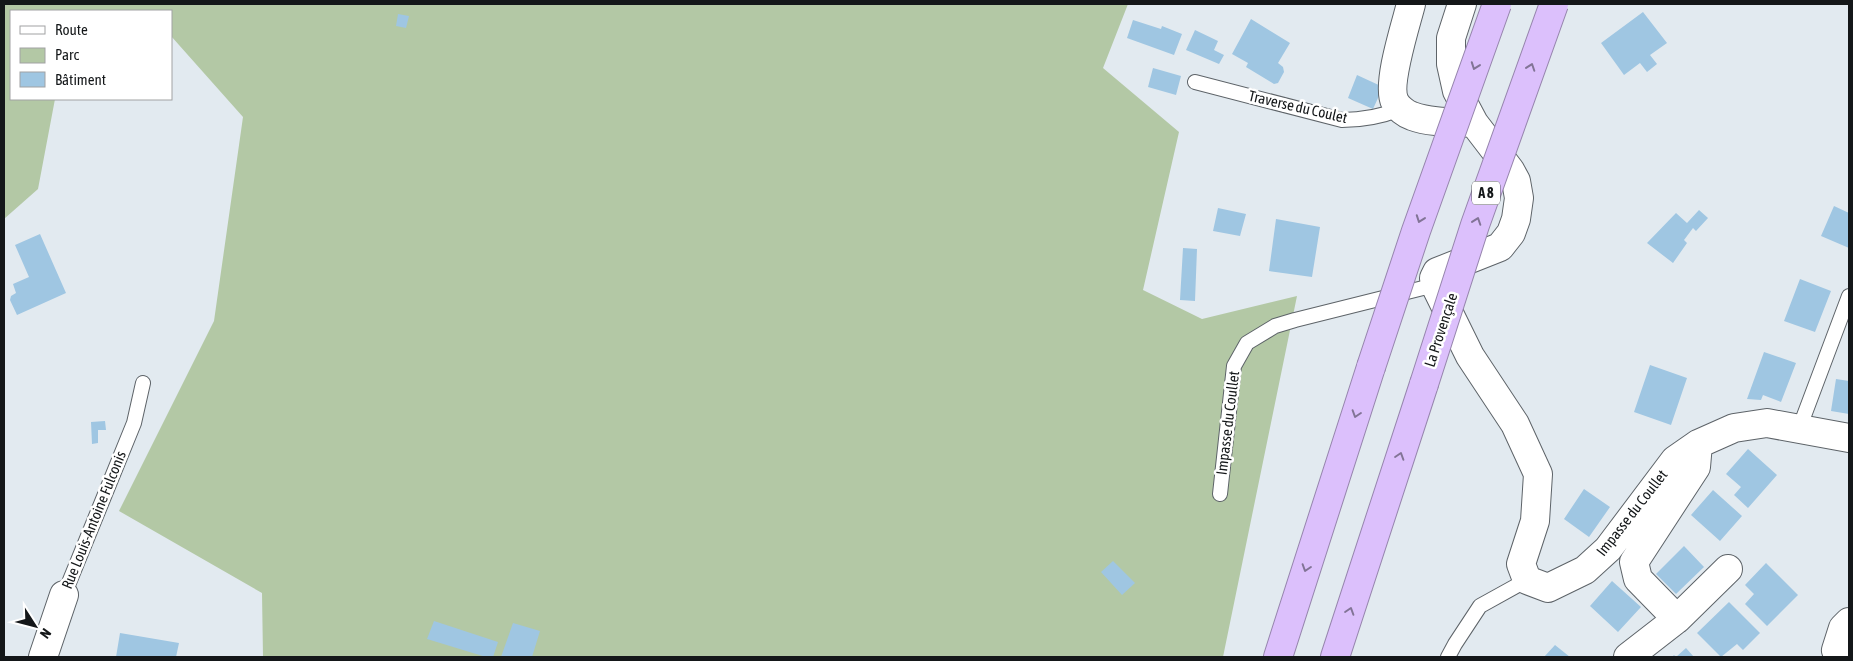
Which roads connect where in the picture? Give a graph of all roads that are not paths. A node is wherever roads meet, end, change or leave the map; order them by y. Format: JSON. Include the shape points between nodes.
{"nodes":[{"id":1,"x":1411,"y":4,"type":"edge"},
{"id":2,"x":1462,"y":4,"type":"edge"},
{"id":3,"x":1497,"y":4,"type":"edge"},
{"id":4,"x":1554,"y":4,"type":"edge"},
{"id":5,"x":1195,"y":82,"type":"dead end"},
{"id":6,"x":1400,"y":109,"type":"junction"},
{"id":7,"x":1474,"y":123,"type":"junction"},
{"id":8,"x":1435,"y":285,"type":"junction"},
{"id":9,"x":1849,"y":296,"type":"edge"},
{"id":10,"x":143,"y":383,"type":"dead end"},
{"id":11,"x":1799,"y":428,"type":"junction"},
{"id":12,"x":1849,"y":438,"type":"edge"},
{"id":13,"x":1698,"y":444,"type":"junction"},
{"id":14,"x":1220,"y":494,"type":"dead end"},
{"id":15,"x":1728,"y":569,"type":"dead end"},
{"id":16,"x":1527,"y":580,"type":"junction"},
{"id":17,"x":64,"y":595,"type":"joint"},
{"id":18,"x":1677,"y":619,"type":"junction"},
{"id":19,"x":1849,"y":622,"type":"edge"},
{"id":20,"x":43,"y":657,"type":"edge"},
{"id":21,"x":1278,"y":657,"type":"edge"},
{"id":22,"x":1335,"y":657,"type":"edge"},
{"id":23,"x":1448,"y":657,"type":"edge"},
{"id":24,"x":1628,"y":657,"type":"edge"},
{"id":25,"x":1844,"y":657,"type":"edge"}],
"edges":[{"from":1,"to":6,"type":"street","via":[[1392,84],[1395,102]]},
{"from":2,"to":7,"type":"street","via":[[1451,38],[1451,64],[1457,91]]},
{"from":3,"to":21,"type":"highway","one_way":true,"bridge":true,"via":[[1416,231]]},
{"from":22,"to":4,"type":"highway","name":"La Provençale","number":"A 8","one_way":true,"bridge":true,"via":[[1475,225]]},
{"from":5,"to":6,"type":"lane","name":"Traverse du Coulet","via":[[1342,120],[1380,117]]},
{"from":6,"to":7,"type":"street","via":[[1422,119]]},
{"from":7,"to":8,"type":"street","via":[[1516,181],[1519,198],[1516,219],[1511,233],[1500,247],[1437,272]]},
{"from":8,"to":14,"type":"lane","name":"Impasse du Coullet","via":[[1275,326],[1248,343],[1234,366]]},
{"from":8,"to":16,"type":"street","via":[[1470,356],[1515,424],[1538,474],[1535,521],[1521,564]]},
{"from":9,"to":11,"type":"lane"},
{"from":10,"to":17,"type":"lane","name":"Rue Louis-Antoine Fulconis","via":[[134,423]]},
{"from":11,"to":12,"type":"street","name":"Impasse du Coullet"},
{"from":11,"to":13,"type":"street","name":"Impasse du Coullet","via":[[1767,423],[1734,428]]},
{"from":13,"to":16,"type":"street","name":"Impasse du Coullet","via":[[1674,460],[1608,549],[1585,570],[1548,588]]},
{"from":13,"to":18,"type":"street","via":[[1696,467],[1634,562],[1638,579]]},
{"from":15,"to":18,"type":"street"},
{"from":16,"to":23,"type":"lane","via":[[1480,606]]},
{"from":17,"to":20,"type":"street","name":"Rue Louis-Antoine Fulconis"},
{"from":18,"to":24,"type":"street"},
{"from":19,"to":25,"type":"street","via":[[1843,628],[1836,650]]}]}
